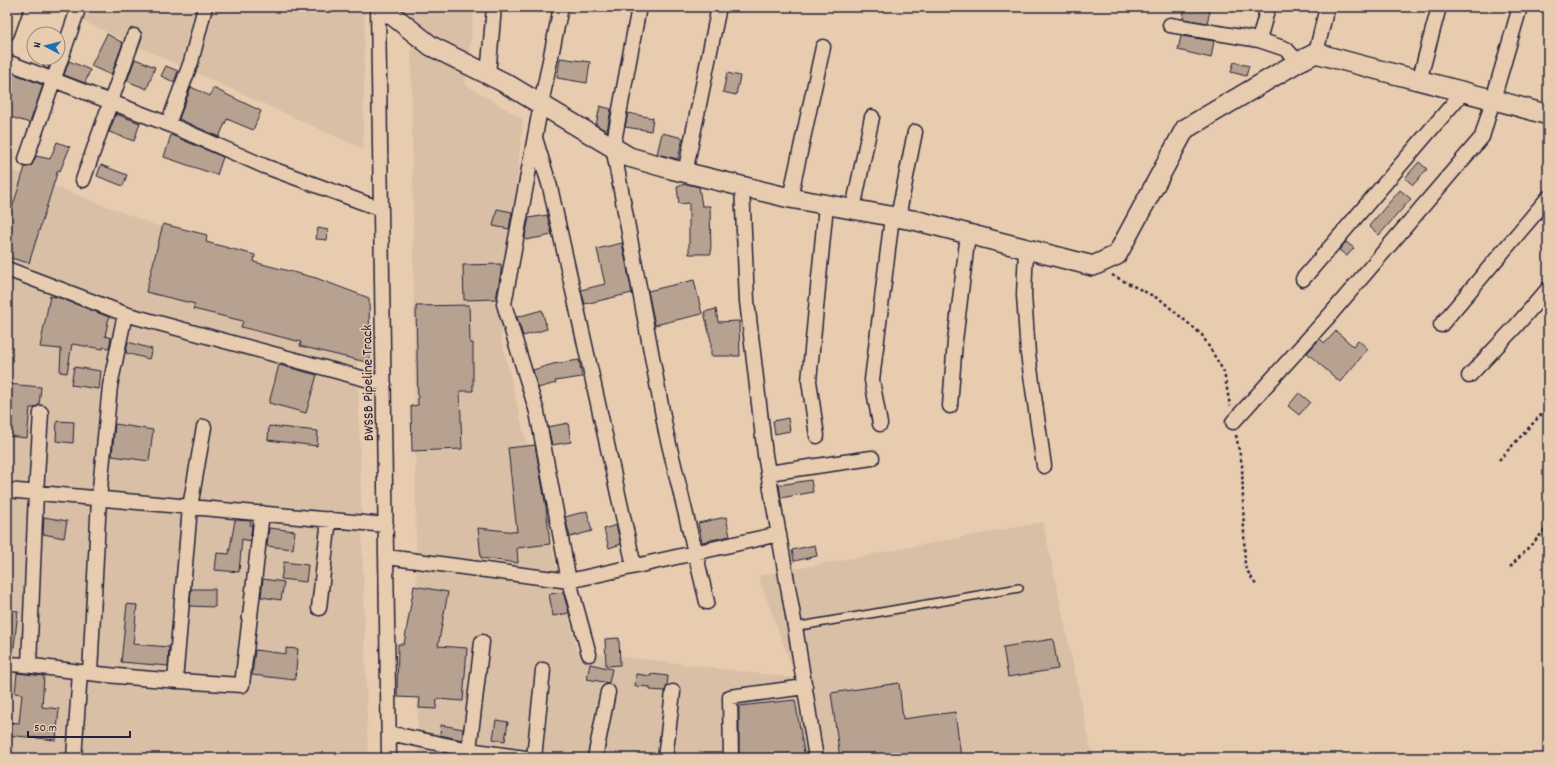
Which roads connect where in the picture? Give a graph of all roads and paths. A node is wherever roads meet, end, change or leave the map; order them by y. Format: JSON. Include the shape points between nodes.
{"nodes":[{"id":1,"x":16,"y":7,"type":"edge"},
{"id":2,"x":205,"y":7,"type":"edge"},
{"id":3,"x":378,"y":7,"type":"edge"},
{"id":4,"x":382,"y":7,"type":"edge"},
{"id":5,"x":494,"y":7,"type":"edge"},
{"id":6,"x":561,"y":7,"type":"edge"},
{"id":7,"x":639,"y":7,"type":"edge"},
{"id":8,"x":720,"y":7,"type":"edge"},
{"id":9,"x":1268,"y":7,"type":"edge"},
{"id":10,"x":1327,"y":7,"type":"edge"},
{"id":11,"x":1439,"y":7,"type":"edge"},
{"id":12,"x":1520,"y":7,"type":"edge"},
{"id":13,"x":77,"y":12,"type":"dead end"},
{"id":14,"x":1170,"y":25,"type":"dead end"},
{"id":15,"x":7,"y":33,"type":"edge"},
{"id":16,"x":134,"y":36,"type":"dead end"},
{"id":17,"x":1259,"y":40,"type":"junction"},
{"id":18,"x":823,"y":47,"type":"dead end"},
{"id":19,"x":1316,"y":53,"type":"junction"},
{"id":20,"x":7,"y":62,"type":"edge"},
{"id":21,"x":1298,"y":62,"type":"junction"},
{"id":22,"x":488,"y":75,"type":"junction"},
{"id":23,"x":53,"y":79,"type":"junction"},
{"id":24,"x":1419,"y":81,"type":"junction"},
{"id":25,"x":1463,"y":92,"type":"junction"},
{"id":26,"x":1494,"y":100,"type":"junction"},
{"id":27,"x":112,"y":101,"type":"junction"},
{"id":28,"x":541,"y":104,"type":"junction"},
{"id":29,"x":1548,"y":115,"type":"edge"},
{"id":30,"x":872,"y":117,"type":"dead end"},
{"id":31,"x":168,"y":124,"type":"junction"},
{"id":32,"x":915,"y":132,"type":"dead end"},
{"id":33,"x":535,"y":137,"type":"junction"},
{"id":34,"x":613,"y":147,"type":"junction"},
{"id":35,"x":26,"y":159,"type":"dead end"},
{"id":36,"x":685,"y":172,"type":"junction"},
{"id":37,"x":83,"y":180,"type":"dead end"},
{"id":38,"x":742,"y":186,"type":"junction"},
{"id":39,"x":790,"y":198,"type":"junction"},
{"id":40,"x":1548,"y":198,"type":"edge"},
{"id":41,"x":826,"y":205,"type":"junction"},
{"id":42,"x":381,"y":209,"type":"junction"},
{"id":43,"x":853,"y":210,"type":"junction"},
{"id":44,"x":895,"y":217,"type":"junction"},
{"id":45,"x":968,"y":234,"type":"junction"},
{"id":46,"x":1026,"y":249,"type":"junction"},
{"id":47,"x":1093,"y":266,"type":"junction"},
{"id":48,"x":7,"y":269,"type":"edge"},
{"id":49,"x":1303,"y":279,"type":"dead end"},
{"id":50,"x":1548,"y":289,"type":"edge"},
{"id":51,"x":125,"y":314,"type":"junction"},
{"id":52,"x":1442,"y":324,"type":"dead end"},
{"id":53,"x":1469,"y":376,"type":"dead end"},
{"id":54,"x":384,"y":384,"type":"junction"},
{"id":55,"x":950,"y":406,"type":"dead end"},
{"id":56,"x":1548,"y":406,"type":"edge"},
{"id":57,"x":41,"y":413,"type":"dead end"},
{"id":58,"x":1233,"y":422,"type":"junction"},
{"id":59,"x":880,"y":424,"type":"dead end"},
{"id":60,"x":204,"y":427,"type":"dead end"},
{"id":61,"x":817,"y":436,"type":"dead end"},
{"id":62,"x":872,"y":458,"type":"dead end"},
{"id":63,"x":1498,"y":460,"type":"dead end"},
{"id":64,"x":1044,"y":466,"type":"dead end"},
{"id":65,"x":768,"y":473,"type":"junction"},
{"id":66,"x":7,"y":490,"type":"edge"},
{"id":67,"x":36,"y":493,"type":"junction"},
{"id":68,"x":99,"y":499,"type":"junction"},
{"id":69,"x":190,"y":507,"type":"junction"},
{"id":70,"x":262,"y":513,"type":"junction"},
{"id":71,"x":329,"y":519,"type":"junction"},
{"id":72,"x":386,"y":525,"type":"junction"},
{"id":73,"x":1548,"y":527,"type":"edge"},
{"id":74,"x":778,"y":534,"type":"junction"},
{"id":75,"x":695,"y":552,"type":"junction"},
{"id":76,"x":386,"y":557,"type":"junction"},
{"id":77,"x":634,"y":566,"type":"junction"},
{"id":78,"x":1510,"y":567,"type":"dead end"},
{"id":79,"x":569,"y":581,"type":"junction"},
{"id":80,"x":1256,"y":585,"type":"dead end"},
{"id":81,"x":1019,"y":588,"type":"dead end"},
{"id":82,"x":707,"y":602,"type":"dead end"},
{"id":83,"x":319,"y":608,"type":"dead end"},
{"id":84,"x":795,"y":627,"type":"junction"},
{"id":85,"x":482,"y":642,"type":"dead end"},
{"id":86,"x":589,"y":654,"type":"dead end"},
{"id":87,"x":7,"y":664,"type":"edge"},
{"id":88,"x":29,"y":665,"type":"junction"},
{"id":89,"x":543,"y":670,"type":"dead end"},
{"id":90,"x":85,"y":672,"type":"junction"},
{"id":91,"x":175,"y":681,"type":"junction"},
{"id":92,"x":805,"y":688,"type":"junction"},
{"id":93,"x":608,"y":692,"type":"dead end"},
{"id":94,"x":673,"y":692,"type":"dead end"},
{"id":95,"x":389,"y":733,"type":"junction"},
{"id":96,"x":469,"y":754,"type":"edge"},
{"id":97,"x":74,"y":758,"type":"edge"},
{"id":98,"x":390,"y":758,"type":"edge"},
{"id":99,"x":525,"y":758,"type":"edge"},
{"id":100,"x":534,"y":758,"type":"edge"},
{"id":101,"x":595,"y":758,"type":"edge"},
{"id":102,"x":665,"y":758,"type":"edge"},
{"id":103,"x":731,"y":758,"type":"edge"},
{"id":104,"x":816,"y":758,"type":"edge"}],
"edges":[{"from":1,"to":15,"type":"street"},
{"from":2,"to":31,"type":"street","via":[[191,62]]},
{"from":3,"to":42,"type":"street","name":"BWSSB Pipeline Track"},
{"from":4,"to":22,"type":"street","via":[[431,46]]},
{"from":5,"to":22,"type":"street"},
{"from":6,"to":28,"type":"street"},
{"from":7,"to":34,"type":"street"},
{"from":8,"to":36,"type":"street"},
{"from":9,"to":17,"type":"street"},
{"from":10,"to":19,"type":"street"},
{"from":11,"to":24,"type":"street"},
{"from":12,"to":26,"type":"street"},
{"from":13,"to":23,"type":"street"},
{"from":14,"to":17,"type":"street"},
{"from":16,"to":27,"type":"street"},
{"from":17,"to":21,"type":"street","via":[[1286,49]]},
{"from":18,"to":39,"type":"street"},
{"from":19,"to":21,"type":"street"},
{"from":19,"to":24,"type":"street"},
{"from":20,"to":23,"type":"street"},
{"from":21,"to":47,"type":"street","via":[[1185,129],[1117,255]]},
{"from":22,"to":28,"type":"street"},
{"from":23,"to":27,"type":"street"},
{"from":23,"to":35,"type":"street"},
{"from":24,"to":25,"type":"street"},
{"from":25,"to":26,"type":"street"},
{"from":25,"to":49,"type":"street"},
{"from":26,"to":29,"type":"street"},
{"from":26,"to":58,"type":"street","via":[[1482,137]]},
{"from":27,"to":31,"type":"street"},
{"from":27,"to":37,"type":"street"},
{"from":28,"to":33,"type":"street"},
{"from":28,"to":34,"type":"street"},
{"from":30,"to":43,"type":"street"},
{"from":31,"to":42,"type":"street","via":[[264,166]]},
{"from":32,"to":44,"type":"street"},
{"from":33,"to":77,"type":"street","via":[[552,194]]},
{"from":33,"to":79,"type":"street","via":[[504,304],[537,412]]},
{"from":34,"to":36,"type":"street","via":[[629,157]]},
{"from":34,"to":75,"type":"street","via":[[666,432]]},
{"from":36,"to":38,"type":"street"},
{"from":38,"to":39,"type":"street"},
{"from":38,"to":65,"type":"street","via":[[747,300]]},
{"from":39,"to":41,"type":"street"},
{"from":40,"to":52,"type":"street"},
{"from":41,"to":43,"type":"street"},
{"from":41,"to":61,"type":"street","via":[[809,381]]},
{"from":42,"to":54,"type":"street","name":"BWSSB Pipeline Track"},
{"from":43,"to":44,"type":"street"},
{"from":44,"to":45,"type":"street"},
{"from":44,"to":59,"type":"street","via":[[872,380]]},
{"from":45,"to":46,"type":"street"},
{"from":45,"to":55,"type":"street"},
{"from":46,"to":47,"type":"street"},
{"from":46,"to":64,"type":"street","via":[[1024,295],[1028,354]]},
{"from":47,"to":58,"type":"path","via":[[1161,300],[1202,335],[1224,372]]},
{"from":48,"to":51,"type":"street"},
{"from":50,"to":53,"type":"street"},
{"from":51,"to":54,"type":"street"},
{"from":51,"to":68,"type":"street","via":[[110,386]]},
{"from":54,"to":72,"type":"street","name":"BWSSB Pipeline Track"},
{"from":56,"to":63,"type":"path"},
{"from":57,"to":67,"type":"street"},
{"from":58,"to":80,"type":"path","via":[[1242,465],[1245,567]]},
{"from":60,"to":69,"type":"street"},
{"from":62,"to":65,"type":"street"},
{"from":65,"to":74,"type":"street"},
{"from":66,"to":67,"type":"street"},
{"from":67,"to":68,"type":"street"},
{"from":67,"to":88,"type":"street"},
{"from":68,"to":69,"type":"street"},
{"from":68,"to":90,"type":"street"},
{"from":69,"to":70,"type":"street"},
{"from":69,"to":91,"type":"street"},
{"from":70,"to":71,"type":"street"},
{"from":70,"to":91,"type":"street","via":[[242,685]]},
{"from":71,"to":72,"type":"street"},
{"from":71,"to":83,"type":"street"},
{"from":72,"to":76,"type":"street","name":"BWSSB Pipeline Track"},
{"from":73,"to":78,"type":"path"},
{"from":74,"to":75,"type":"street"},
{"from":74,"to":84,"type":"street"},
{"from":75,"to":77,"type":"street"},
{"from":75,"to":82,"type":"street"},
{"from":76,"to":79,"type":"street"},
{"from":76,"to":95,"type":"street","name":"BWSSB Pipeline Track"},
{"from":77,"to":79,"type":"street"},
{"from":79,"to":86,"type":"street"},
{"from":81,"to":84,"type":"lane"},
{"from":84,"to":92,"type":"street"},
{"from":85,"to":96,"type":"street"},
{"from":87,"to":88,"type":"street"},
{"from":88,"to":90,"type":"street"},
{"from":89,"to":100,"type":"street"},
{"from":90,"to":91,"type":"street"},
{"from":90,"to":97,"type":"street"},
{"from":92,"to":103,"type":"street","via":[[730,697]]},
{"from":92,"to":104,"type":"street"},
{"from":93,"to":101,"type":"street"},
{"from":94,"to":102,"type":"street"},
{"from":95,"to":96,"type":"street"},
{"from":95,"to":98,"type":"street","name":"BWSSB Pipeline Track"},
{"from":96,"to":99,"type":"street"}]}
